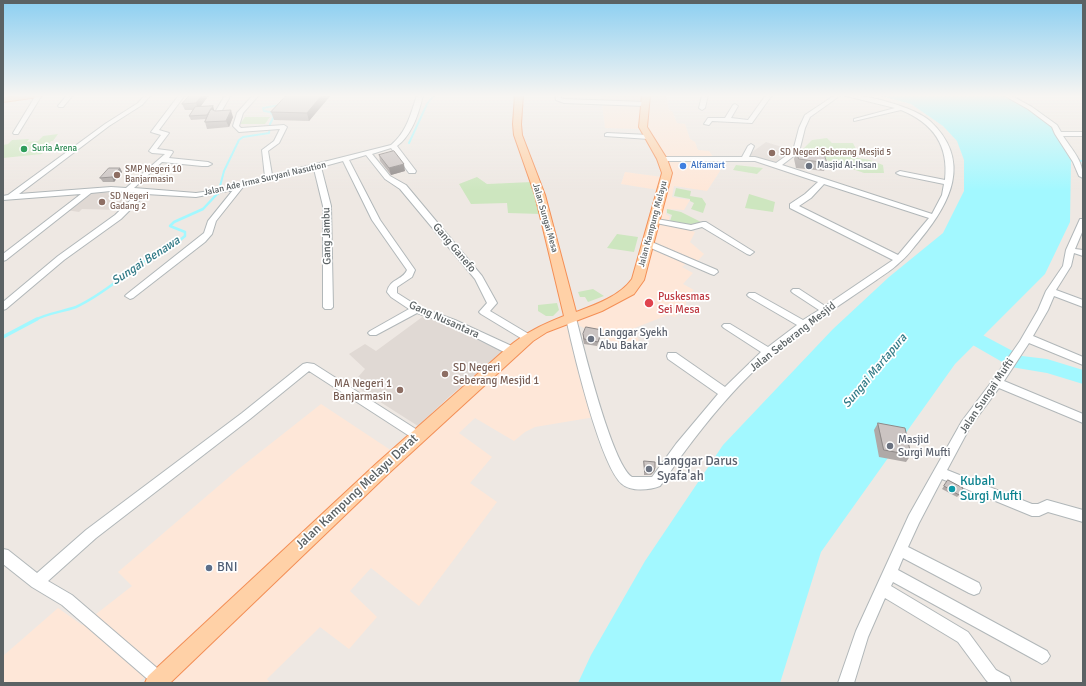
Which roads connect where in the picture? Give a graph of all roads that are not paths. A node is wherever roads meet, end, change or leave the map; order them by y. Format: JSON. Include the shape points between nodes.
{"nodes":[{"id":1,"x":20,"y":127,"type":"edge"},
{"id":2,"x":104,"y":127,"type":"edge"},
{"id":3,"x":158,"y":127,"type":"edge"},
{"id":4,"x":236,"y":127,"type":"edge"},
{"id":5,"x":270,"y":127,"type":"edge"},
{"id":6,"x":284,"y":127,"type":"edge"},
{"id":7,"x":408,"y":127,"type":"edge"},
{"id":8,"x":517,"y":127,"type":"edge"},
{"id":9,"x":644,"y":127,"type":"edge"},
{"id":10,"x":802,"y":127,"type":"edge"},
{"id":11,"x":932,"y":127,"type":"edge"},
{"id":12,"x":1055,"y":127,"type":"edge"},
{"id":13,"x":16,"y":133,"type":"dead end"},
{"id":14,"x":1058,"y":134,"type":"junction"},
{"id":15,"x":1083,"y":134,"type":"edge"},
{"id":16,"x":607,"y":135,"type":"dead end"},
{"id":17,"x":649,"y":137,"type":"junction"},
{"id":18,"x":393,"y":146,"type":"junction"},
{"id":19,"x":751,"y":146,"type":"dead end"},
{"id":20,"x":368,"y":153,"type":"junction"},
{"id":21,"x":745,"y":158,"type":"junction"},
{"id":22,"x":345,"y":159,"type":"junction"},
{"id":23,"x":662,"y":159,"type":"junction"},
{"id":24,"x":163,"y":160,"type":"junction"},
{"id":25,"x":208,"y":164,"type":"dead end"},
{"id":26,"x":777,"y":165,"type":"junction"},
{"id":27,"x":317,"y":166,"type":"junction"},
{"id":28,"x":412,"y":171,"type":"dead end"},
{"id":29,"x":900,"y":173,"type":"dead end"},
{"id":30,"x":1083,"y":176,"type":"edge"},
{"id":31,"x":269,"y":179,"type":"junction"},
{"id":32,"x":823,"y":181,"type":"junction"},
{"id":33,"x":948,"y":183,"type":"junction"},
{"id":34,"x":240,"y":185,"type":"junction"},
{"id":35,"x":128,"y":190,"type":"junction"},
{"id":36,"x":89,"y":191,"type":"junction"},
{"id":37,"x":145,"y":191,"type":"junction"},
{"id":38,"x":6,"y":198,"type":"edge"},
{"id":39,"x":934,"y":217,"type":"junction"},
{"id":40,"x":654,"y":220,"type":"junction"},
{"id":41,"x":1083,"y":222,"type":"edge"},
{"id":42,"x":647,"y":243,"type":"junction"},
{"id":43,"x":1070,"y":250,"type":"junction"},
{"id":44,"x":750,"y":252,"type":"dead end"},
{"id":45,"x":1083,"y":253,"type":"edge"},
{"id":46,"x":3,"y":258,"type":"edge"},
{"id":47,"x":898,"y":259,"type":"junction"},
{"id":48,"x":714,"y":272,"type":"dead end"},
{"id":49,"x":796,"y":291,"type":"dead end"},
{"id":50,"x":1051,"y":291,"type":"junction"},
{"id":51,"x":752,"y":295,"type":"dead end"},
{"id":52,"x":130,"y":296,"type":"dead end"},
{"id":53,"x":1083,"y":304,"type":"edge"},
{"id":54,"x":3,"y":307,"type":"edge"},
{"id":55,"x":328,"y":307,"type":"dead end"},
{"id":56,"x":416,"y":309,"type":"junction"},
{"id":57,"x":825,"y":310,"type":"junction"},
{"id":58,"x":571,"y":318,"type":"junction"},
{"id":59,"x":804,"y":325,"type":"junction"},
{"id":60,"x":727,"y":326,"type":"dead end"},
{"id":61,"x":373,"y":332,"type":"dead end"},
{"id":62,"x":528,"y":338,"type":"junction"},
{"id":63,"x":1027,"y":338,"type":"junction"},
{"id":64,"x":512,"y":351,"type":"junction"},
{"id":65,"x":769,"y":352,"type":"junction"},
{"id":66,"x":672,"y":356,"type":"dead end"},
{"id":67,"x":1083,"y":361,"type":"edge"},
{"id":68,"x":997,"y":383,"type":"junction"},
{"id":69,"x":726,"y":394,"type":"junction"},
{"id":70,"x":1083,"y":419,"type":"edge"},
{"id":71,"x":418,"y":436,"type":"junction"},
{"id":72,"x":940,"y":472,"type":"junction"},
{"id":73,"x":1083,"y":516,"type":"edge"},
{"id":74,"x":900,"y":550,"type":"junction"},
{"id":75,"x":3,"y":555,"type":"edge"},
{"id":76,"x":890,"y":572,"type":"junction"},
{"id":77,"x":37,"y":582,"type":"junction"},
{"id":78,"x":974,"y":588,"type":"dead end"},
{"id":79,"x":883,"y":589,"type":"junction"},
{"id":80,"x":1042,"y":656,"type":"dead end"},
{"id":81,"x":157,"y":681,"type":"edge"},
{"id":82,"x":846,"y":683,"type":"edge"},
{"id":83,"x":1003,"y":683,"type":"edge"}],
"edges":[{"from":1,"to":13,"type":"street"},
{"from":2,"to":38,"type":"street"},
{"from":3,"to":24,"type":"street","via":[[154,132],[166,133],[152,151],[170,152]]},
{"from":4,"to":5,"type":"street"},
{"from":6,"to":31,"type":"street","via":[[277,142],[265,150]]},
{"from":7,"to":18,"type":"street","via":[[402,139]]},
{"from":8,"to":58,"type":"main road","name":"Jalan Sungai Mesa","via":[[540,195]]},
{"from":9,"to":17,"type":"main road","name":"Jalan Kampung Melayu"},
{"from":10,"to":26,"type":"street","via":[[796,152]]},
{"from":11,"to":33,"type":"street","name":"Jalan Seberang Mesjid","via":[[941,136],[948,154]]},
{"from":12,"to":14,"type":"street"},
{"from":14,"to":15,"type":"street"},
{"from":14,"to":30,"type":"street"},
{"from":16,"to":17,"type":"street"},
{"from":17,"to":23,"type":"main road","name":"Jalan Kampung Melayu"},
{"from":18,"to":20,"type":"street","name":"Jalan Ade Irma Suryani Nasution"},
{"from":18,"to":28,"type":"street"},
{"from":19,"to":21,"type":"street"},
{"from":20,"to":22,"type":"street","name":"Jalan Ade Irma Suryani Nasution"},
{"from":20,"to":62,"type":"street","name":"Gang Ganefo","via":[[387,178],[403,187],[479,278],[492,303],[484,312]]},
{"from":21,"to":23,"type":"street"},
{"from":21,"to":26,"type":"street"},
{"from":22,"to":27,"type":"street","name":"Jalan Ade Irma Suryani Nasution"},
{"from":22,"to":56,"type":"street","name":"Gang Nusantara","via":[[376,220],[411,270],[393,286],[392,292]]},
{"from":23,"to":40,"type":"main road","name":"Jalan Kampung Melayu","via":[[667,173]]},
{"from":24,"to":25,"type":"street"},
{"from":24,"to":35,"type":"street"},
{"from":26,"to":32,"type":"street"},
{"from":27,"to":31,"type":"street","name":"Jalan Ade Irma Suryani Nasution"},
{"from":27,"to":55,"type":"street","name":"Gang Jambu","via":[[327,206]]},
{"from":29,"to":33,"type":"street"},
{"from":31,"to":34,"type":"street","name":"Jalan Ade Irma Suryani Nasution"},
{"from":32,"to":39,"type":"street"},
{"from":32,"to":47,"type":"street","via":[[808,196],[793,204],[794,207]]},
{"from":33,"to":39,"type":"street","name":"Jalan Seberang Mesjid","via":[[944,202]]},
{"from":34,"to":37,"type":"street","name":"Jalan Ade Irma Suryani Nasution","via":[[196,195]]},
{"from":34,"to":52,"type":"street","via":[[212,221],[208,234]]},
{"from":35,"to":36,"type":"street","name":"Jalan Ade Irma Suryani Nasution"},
{"from":35,"to":37,"type":"street","name":"Jalan Ade Irma Suryani Nasution"},
{"from":36,"to":38,"type":"street","name":"Jalan Ade Irma Suryani Nasution"},
{"from":36,"to":46,"type":"street"},
{"from":37,"to":54,"type":"street","via":[[118,217],[61,258]]},
{"from":39,"to":47,"type":"street","name":"Jalan Seberang Mesjid"},
{"from":40,"to":42,"type":"main road","name":"Jalan Kampung Melayu"},
{"from":40,"to":44,"type":"street","via":[[690,228],[703,224]]},
{"from":41,"to":43,"type":"street","name":"Jalan Sungai Mufti"},
{"from":42,"to":48,"type":"street"},
{"from":42,"to":58,"type":"main road","name":"Jalan Kampung Melayu","via":[[638,280],[630,291],[605,305]]},
{"from":43,"to":45,"type":"street"},
{"from":43,"to":50,"type":"street","name":"Jalan Sungai Mufti","via":[[1067,266]]},
{"from":47,"to":57,"type":"street","name":"Jalan Seberang Mesjid"},
{"from":49,"to":57,"type":"street"},
{"from":50,"to":53,"type":"street"},
{"from":50,"to":63,"type":"street","name":"Jalan Sungai Mufti"},
{"from":51,"to":59,"type":"street"},
{"from":56,"to":61,"type":"street"},
{"from":56,"to":64,"type":"street","name":"Gang Nusantara","via":[[452,322]]},
{"from":57,"to":59,"type":"street","name":"Jalan Seberang Mesjid"},
{"from":58,"to":62,"type":"main road","name":"Jalan Kampung Melayu Darat"},
{"from":58,"to":69,"type":"street","name":"Jalan Seberang Mesjid","via":[[616,468],[626,480],[640,483],[656,482],[682,444]]},
{"from":59,"to":65,"type":"street","name":"Jalan Seberang Mesjid"},
{"from":60,"to":65,"type":"street"},
{"from":62,"to":64,"type":"main road","name":"Jalan Kampung Melayu Darat"},
{"from":63,"to":67,"type":"street"},
{"from":63,"to":68,"type":"street","name":"Jalan Sungai Mufti"},
{"from":64,"to":71,"type":"main road","name":"Jalan Kampung Melayu Darat"},
{"from":65,"to":69,"type":"street","name":"Jalan Seberang Mesjid"},
{"from":66,"to":69,"type":"street"},
{"from":68,"to":70,"type":"street"},
{"from":68,"to":72,"type":"street","name":"Jalan Sungai Mufti","via":[[966,424]]},
{"from":71,"to":77,"type":"street","via":[[307,367],[103,525]]},
{"from":71,"to":81,"type":"main road","name":"Jalan Kampung Melayu Darat"},
{"from":72,"to":73,"type":"street","via":[[1032,510],[1047,506]]},
{"from":72,"to":74,"type":"street","name":"Jalan Sungai Mufti"},
{"from":74,"to":76,"type":"street","name":"Jalan Sungai Mufti"},
{"from":74,"to":78,"type":"street"},
{"from":75,"to":77,"type":"street"},
{"from":76,"to":79,"type":"street","name":"Jalan Sungai Mufti"},
{"from":76,"to":80,"type":"street"},
{"from":77,"to":81,"type":"street","via":[[67,600]]},
{"from":79,"to":82,"type":"street","name":"Jalan Sungai Mufti","via":[[860,636]]},
{"from":79,"to":83,"type":"street","via":[[963,636],[991,675]]}]}
